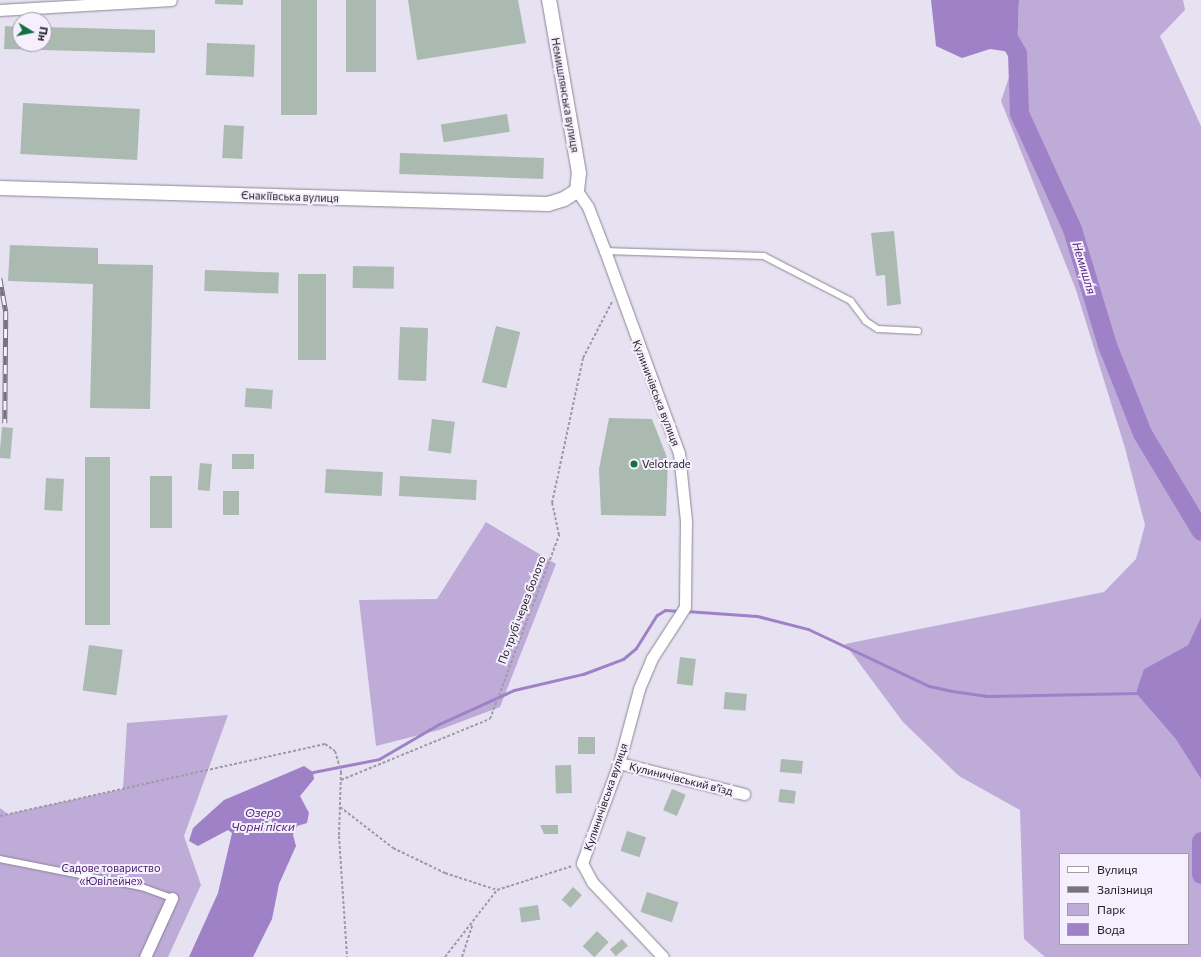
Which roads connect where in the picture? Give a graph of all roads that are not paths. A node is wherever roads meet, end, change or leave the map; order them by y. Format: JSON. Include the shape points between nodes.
{"nodes":[{"id":1,"x":171,"y":0,"type":"edge"},
{"id":2,"x":549,"y":0,"type":"edge"},
{"id":3,"x":0,"y":10,"type":"edge"},
{"id":4,"x":0,"y":188,"type":"edge"},
{"id":5,"x":577,"y":191,"type":"junction"},
{"id":6,"x":605,"y":251,"type":"junction"},
{"id":7,"x":918,"y":331,"type":"dead end"},
{"id":8,"x":619,"y":763,"type":"junction"},
{"id":9,"x":744,"y":794,"type":"dead end"},
{"id":10,"x":0,"y":859,"type":"edge"},
{"id":11,"x":172,"y":898,"type":"joint"},
{"id":12,"x":145,"y":957,"type":"edge"},
{"id":13,"x":663,"y":957,"type":"edge"}],
"edges":[{"from":1,"to":3,"type":"street"},
{"from":2,"to":5,"type":"street","name":"Немишлянська вулиця","via":[[579,173]]},
{"from":4,"to":5,"type":"street","name":"Єнакіївська вулиця","via":[[548,204]]},
{"from":5,"to":6,"type":"street","name":"Кулиничівська вулиця","via":[[588,207]]},
{"from":6,"to":7,"type":"lane","via":[[764,256],[851,301],[866,321],[878,329]]},
{"from":6,"to":8,"type":"street","name":"Кулиничівська вулиця","via":[[679,453],[686,522],[685,607],[652,658],[639,689]]},
{"from":8,"to":9,"type":"street","name":"Кулиничівський в'їзд"},
{"from":8,"to":13,"type":"street","name":"Кулиничівська вулиця","via":[[582,863],[592,882]]},
{"from":10,"to":11,"type":"lane","via":[[142,887]]},
{"from":11,"to":12,"type":"street"}]}
